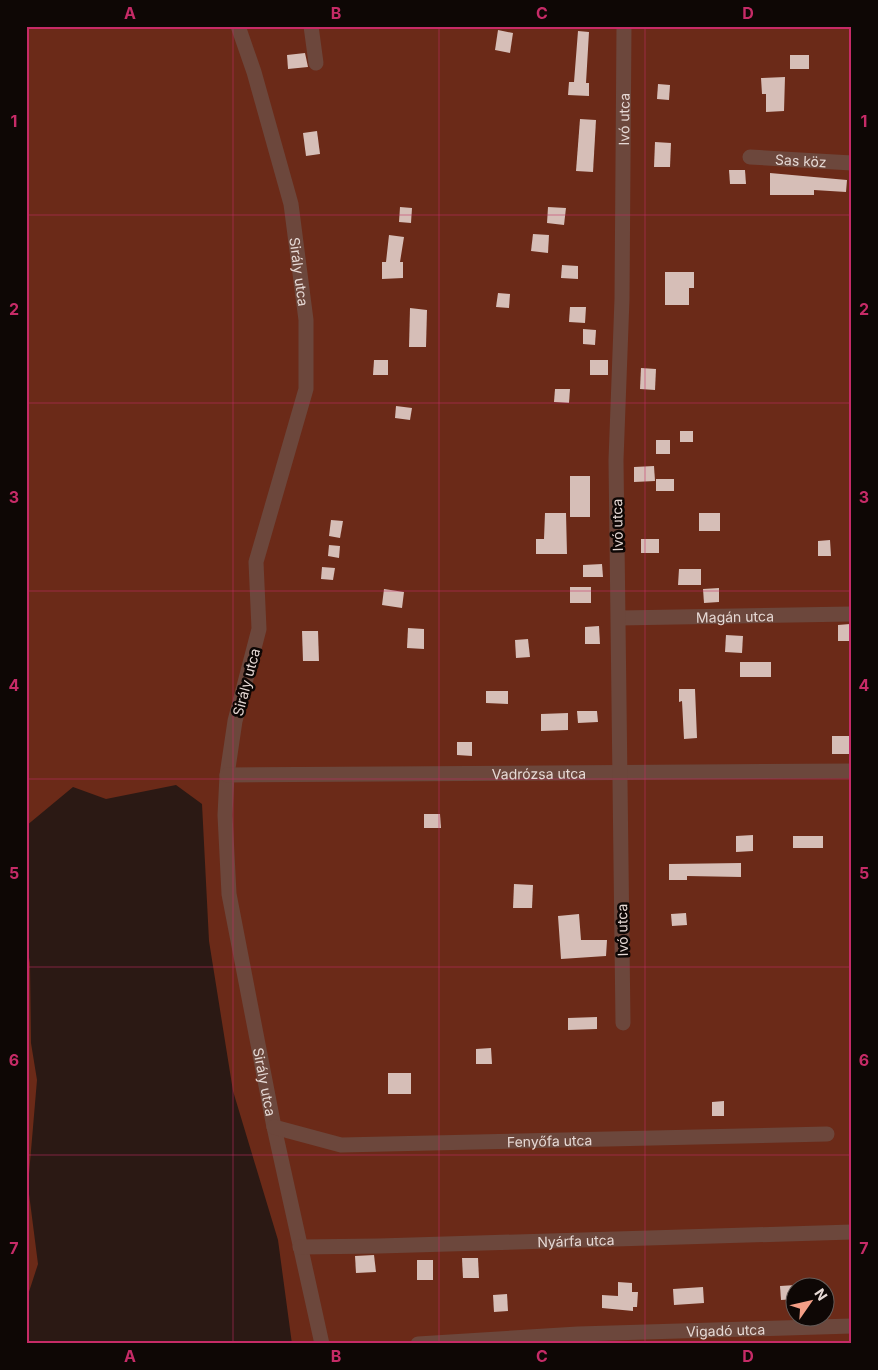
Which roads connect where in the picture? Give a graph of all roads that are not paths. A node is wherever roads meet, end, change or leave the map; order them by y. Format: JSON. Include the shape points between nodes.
{"nodes":[{"id":1,"x":238,"y":26,"type":"edge"},
{"id":2,"x":311,"y":26,"type":"edge"},
{"id":3,"x":624,"y":26,"type":"edge"},
{"id":4,"x":316,"y":63,"type":"dead end"},
{"id":5,"x":750,"y":157,"type":"dead end"},
{"id":6,"x":852,"y":163,"type":"edge"},
{"id":7,"x":852,"y":614,"type":"edge"},
{"id":8,"x":619,"y":618,"type":"junction"},
{"id":9,"x":620,"y":772,"type":"junction"},
{"id":10,"x":852,"y":772,"type":"edge"},
{"id":11,"x":228,"y":775,"type":"junction"},
{"id":12,"x":623,"y":1023,"type":"dead end"},
{"id":13,"x":274,"y":1127,"type":"junction"},
{"id":14,"x":827,"y":1134,"type":"dead end"},
{"id":15,"x":852,"y":1232,"type":"edge"},
{"id":16,"x":300,"y":1246,"type":"junction"},
{"id":17,"x":852,"y":1326,"type":"edge"},
{"id":18,"x":322,"y":1344,"type":"edge"},
{"id":19,"x":418,"y":1344,"type":"edge"}],
"edges":[{"from":1,"to":11,"type":"street","name":"Sirály utca","via":[[291,204],[306,320],[306,389],[256,562],[260,629],[235,721]]},
{"from":2,"to":4,"type":"street"},
{"from":3,"to":8,"type":"street","name":"Ivó utca","via":[[622,299],[616,460]]},
{"from":5,"to":6,"type":"street","name":"Sas köz"},
{"from":7,"to":8,"type":"street","name":"Magán utca"},
{"from":8,"to":9,"type":"street","name":"Ivó utca"},
{"from":9,"to":10,"type":"street","name":"Vadrózsa utca"},
{"from":9,"to":11,"type":"street","name":"Vadrózsa utca"},
{"from":9,"to":12,"type":"street","name":"Ivó utca"},
{"from":11,"to":13,"type":"street","name":"Sirály utca","via":[[225,815],[229,894]]},
{"from":13,"to":14,"type":"street","name":"Fenyőfa utca","via":[[341,1144]]},
{"from":13,"to":16,"type":"street","name":"Sirály utca"},
{"from":15,"to":16,"type":"street","name":"Nyárfa utca"},
{"from":16,"to":18,"type":"street","name":"Sirály utca"},
{"from":17,"to":19,"type":"street","name":"Vigadó utca","via":[[578,1334]]}]}
